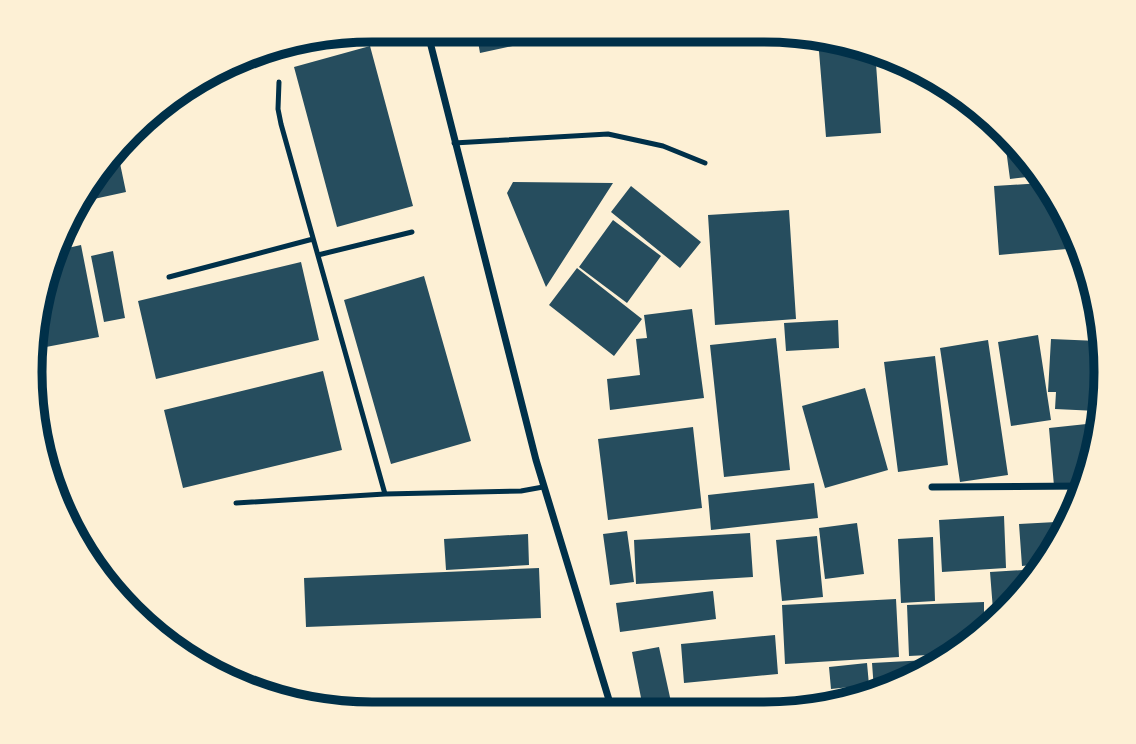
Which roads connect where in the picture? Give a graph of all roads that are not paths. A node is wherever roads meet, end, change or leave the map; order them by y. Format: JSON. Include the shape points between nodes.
{"nodes":[{"id":1,"x":430,"y":42,"type":"edge"},
{"id":2,"x":279,"y":82,"type":"dead end"},
{"id":3,"x":454,"y":143,"type":"junction"},
{"id":4,"x":705,"y":163,"type":"dead end"},
{"id":5,"x":412,"y":232,"type":"dead end"},
{"id":6,"x":313,"y":239,"type":"junction"},
{"id":7,"x":318,"y":256,"type":"junction"},
{"id":8,"x":169,"y":277,"type":"dead end"},
{"id":9,"x":1073,"y":486,"type":"edge"},
{"id":10,"x":543,"y":487,"type":"junction"},
{"id":11,"x":932,"y":487,"type":"dead end"},
{"id":12,"x":385,"y":494,"type":"junction"},
{"id":13,"x":236,"y":503,"type":"dead end"},
{"id":14,"x":610,"y":702,"type":"edge"}],
"edges":[{"from":1,"to":3,"type":"street"},
{"from":2,"to":6,"type":"lane","via":[[281,124]]},
{"from":3,"to":4,"type":"lane","via":[[608,134],[663,146]]},
{"from":3,"to":10,"type":"street"},
{"from":5,"to":7,"type":"lane"},
{"from":6,"to":7,"type":"lane"},
{"from":6,"to":8,"type":"lane"},
{"from":7,"to":12,"type":"lane"},
{"from":9,"to":11,"type":"street"},
{"from":10,"to":12,"type":"lane"},
{"from":10,"to":14,"type":"street"},
{"from":12,"to":13,"type":"lane"}]}
